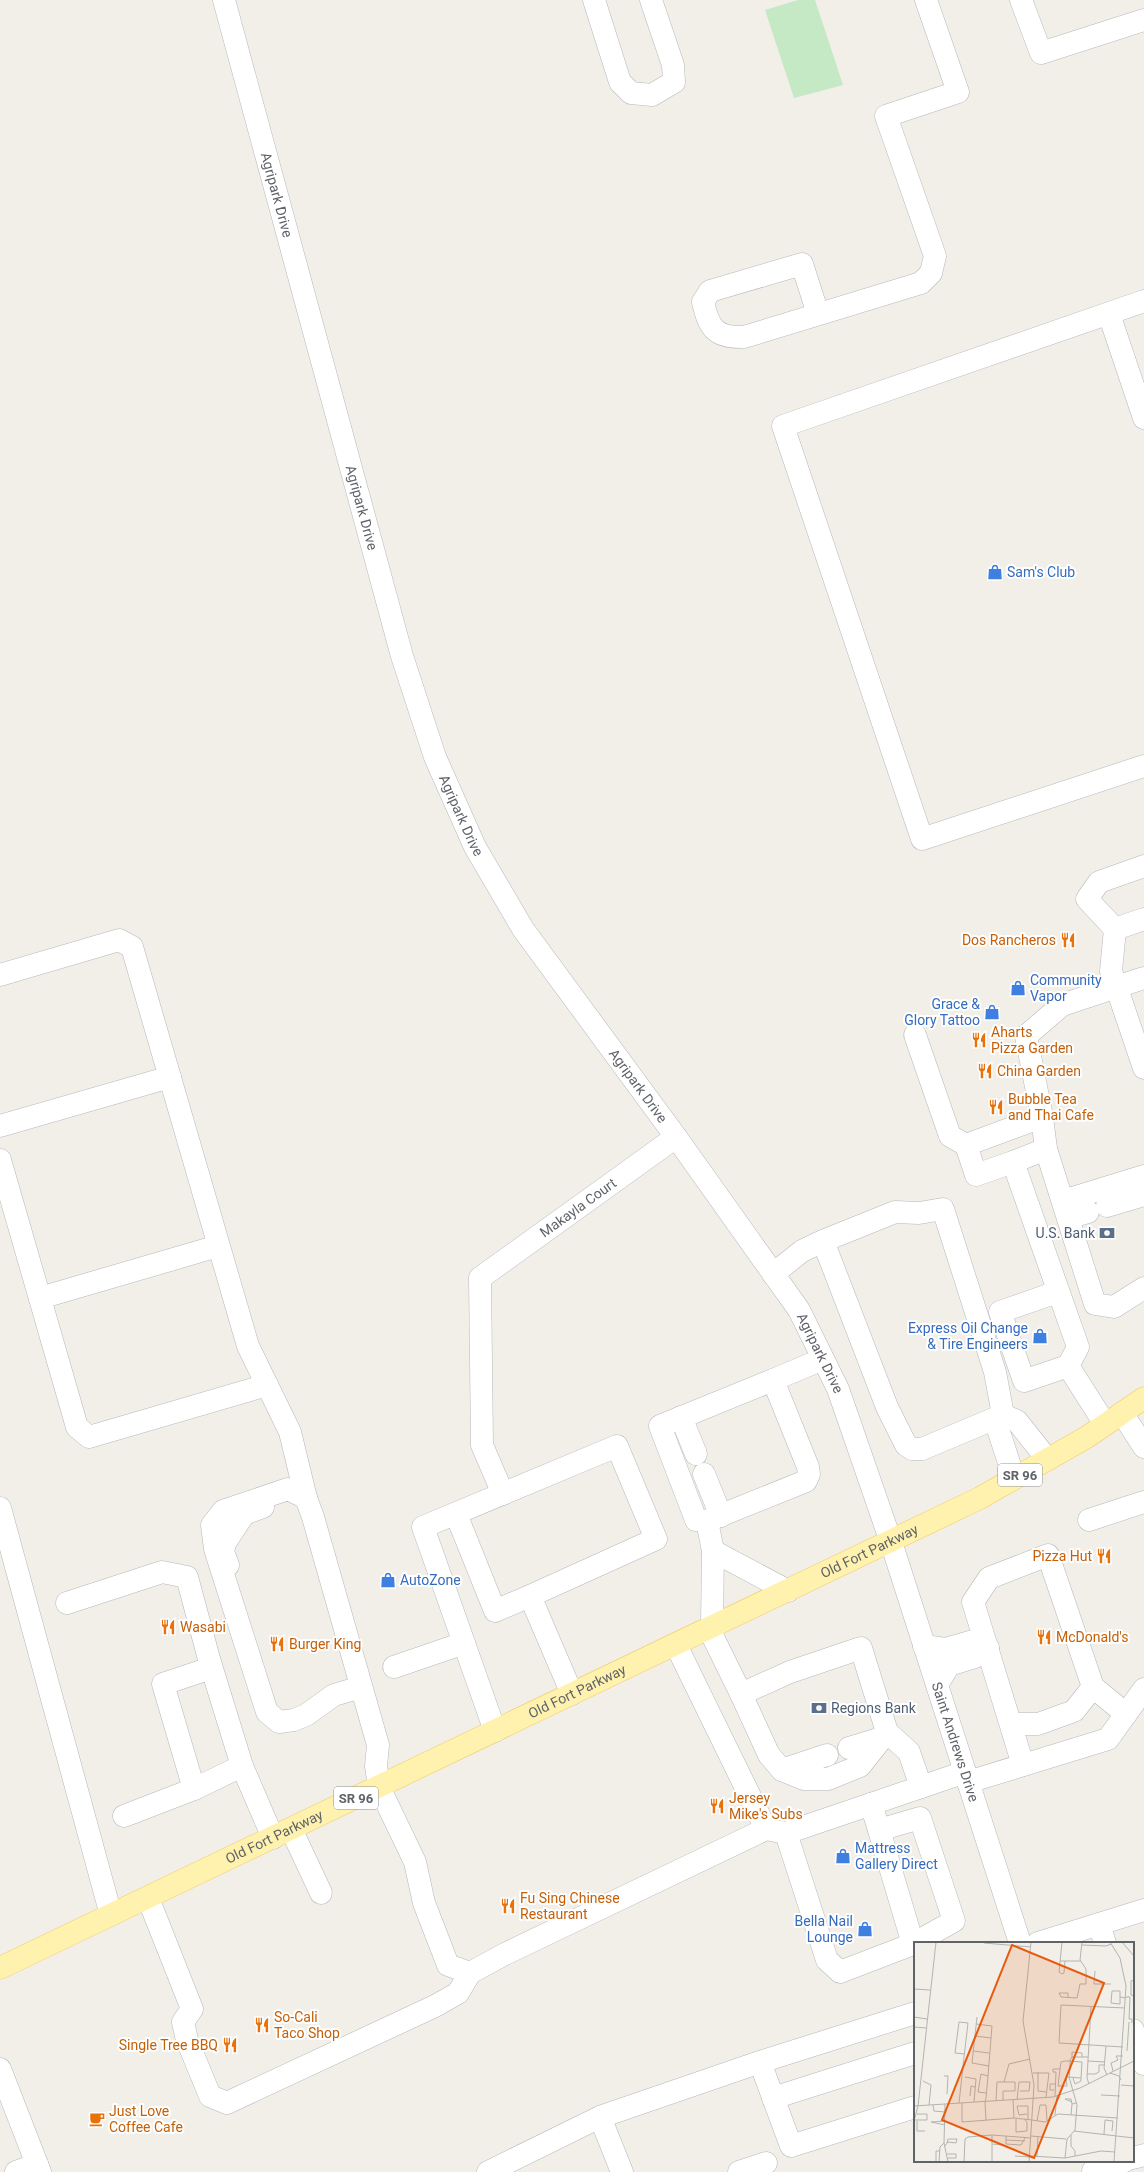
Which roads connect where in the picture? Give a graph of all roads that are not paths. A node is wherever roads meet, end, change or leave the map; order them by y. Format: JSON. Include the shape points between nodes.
{"nodes":[{"id":1,"x":224,"y":0,"type":"edge"},
{"id":2,"x":594,"y":0,"type":"edge"},
{"id":3,"x":651,"y":0,"type":"edge"},
{"id":4,"x":926,"y":0,"type":"edge"},
{"id":5,"x":1021,"y":0,"type":"edge"},
{"id":6,"x":1144,"y":20,"type":"edge"},
{"id":7,"x":1144,"y":301,"type":"edge"},
{"id":8,"x":818,"y":314,"type":"junction"},
{"id":9,"x":1109,"y":314,"type":"junction"},
{"id":10,"x":1144,"y":418,"type":"edge"},
{"id":11,"x":1144,"y":766,"type":"edge"},
{"id":12,"x":1144,"y":866,"type":"edge"},
{"id":13,"x":1144,"y":919,"type":"edge"},
{"id":14,"x":1115,"y":929,"type":"junction"},
{"id":15,"x":0,"y":975,"type":"edge"},
{"id":16,"x":1144,"y":978,"type":"edge"},
{"id":17,"x":1116,"y":988,"type":"junction"},
{"id":18,"x":915,"y":1035,"type":"dead end"},
{"id":19,"x":1144,"y":1068,"type":"edge"},
{"id":20,"x":170,"y":1077,"type":"junction"},
{"id":21,"x":1042,"y":1117,"type":"junction"},
{"id":22,"x":0,"y":1126,"type":"edge"},
{"id":23,"x":676,"y":1137,"type":"junction"},
{"id":24,"x":966,"y":1145,"type":"junction"},
{"id":25,"x":1046,"y":1149,"type":"junction"},
{"id":26,"x":0,"y":1160,"type":"edge"},
{"id":27,"x":1013,"y":1162,"type":"junction"},
{"id":28,"x":1144,"y":1176,"type":"edge"},
{"id":29,"x":1144,"y":1195,"type":"edge"},
{"id":30,"x":1081,"y":1210,"type":"junction"},
{"id":31,"x":823,"y":1241,"type":"junction"},
{"id":32,"x":218,"y":1246,"type":"junction"},
{"id":33,"x":773,"y":1274,"type":"junction"},
{"id":34,"x":1144,"y":1288,"type":"edge"},
{"id":35,"x":1057,"y":1292,"type":"junction"},
{"id":36,"x":40,"y":1298,"type":"junction"},
{"id":37,"x":823,"y":1359,"type":"junction"},
{"id":38,"x":1068,"y":1366,"type":"junction"},
{"id":39,"x":773,"y":1380,"type":"junction"},
{"id":40,"x":267,"y":1385,"type":"junction"},
{"id":41,"x":1144,"y":1398,"type":"edge"},
{"id":42,"x":1003,"y":1415,"type":"junction"},
{"id":43,"x":681,"y":1417,"type":"junction"},
{"id":44,"x":1114,"y":1419,"type":"junction"},
{"id":45,"x":1144,"y":1447,"type":"edge"},
{"id":46,"x":696,"y":1454,"type":"dead end"},
{"id":47,"x":1047,"y":1459,"type":"junction"},
{"id":48,"x":704,"y":1474,"type":"dead end"},
{"id":49,"x":1014,"y":1478,"type":"junction"},
{"id":50,"x":503,"y":1494,"type":"junction"},
{"id":51,"x":306,"y":1498,"type":"junction"},
{"id":52,"x":1144,"y":1502,"type":"edge"},
{"id":53,"x":0,"y":1508,"type":"edge"},
{"id":54,"x":268,"y":1513,"type":"dead end"},
{"id":55,"x":456,"y":1514,"type":"junction"},
{"id":56,"x":714,"y":1518,"type":"junction"},
{"id":57,"x":1089,"y":1520,"type":"dead end"},
{"id":58,"x":891,"y":1542,"type":"junction"},
{"id":59,"x":713,"y":1551,"type":"junction"},
{"id":60,"x":788,"y":1591,"type":"junction"},
{"id":61,"x":530,"y":1596,"type":"junction"},
{"id":62,"x":67,"y":1603,"type":"dead end"},
{"id":63,"x":711,"y":1628,"type":"junction"},
{"id":64,"x":464,"y":1643,"type":"junction"},
{"id":65,"x":676,"y":1645,"type":"junction"},
{"id":66,"x":924,"y":1646,"type":"junction"},
{"id":67,"x":988,"y":1648,"type":"junction"},
{"id":68,"x":394,"y":1667,"type":"dead end"},
{"id":69,"x":211,"y":1668,"type":"junction"},
{"id":70,"x":937,"y":1685,"type":"junction"},
{"id":71,"x":361,"y":1687,"type":"junction"},
{"id":72,"x":1093,"y":1687,"type":"junction"},
{"id":73,"x":1144,"y":1689,"type":"edge"},
{"id":74,"x":572,"y":1694,"type":"junction"},
{"id":75,"x":741,"y":1694,"type":"junction"},
{"id":76,"x":1126,"y":1714,"type":"junction"},
{"id":77,"x":299,"y":1718,"type":"junction"},
{"id":78,"x":1012,"y":1724,"type":"junction"},
{"id":79,"x":495,"y":1731,"type":"junction"},
{"id":80,"x":884,"y":1735,"type":"junction"},
{"id":81,"x":849,"y":1748,"type":"dead end"},
{"id":82,"x":827,"y":1755,"type":"dead end"},
{"id":83,"x":1023,"y":1765,"type":"junction"},
{"id":84,"x":242,"y":1766,"type":"junction"},
{"id":85,"x":782,"y":1770,"type":"junction"},
{"id":86,"x":966,"y":1777,"type":"junction"},
{"id":87,"x":921,"y":1786,"type":"junction"},
{"id":88,"x":379,"y":1787,"type":"junction"},
{"id":89,"x":194,"y":1789,"type":"junction"},
{"id":90,"x":871,"y":1804,"type":"junction"},
{"id":91,"x":124,"y":1816,"type":"dead end"},
{"id":92,"x":879,"y":1830,"type":"junction"},
{"id":93,"x":776,"y":1831,"type":"junction"},
{"id":94,"x":282,"y":1833,"type":"junction"},
{"id":95,"x":321,"y":1893,"type":"dead end"},
{"id":96,"x":148,"y":1898,"type":"junction"},
{"id":97,"x":1144,"y":1910,"type":"edge"},
{"id":98,"x":112,"y":1915,"type":"junction"},
{"id":99,"x":1102,"y":1934,"type":"edge"},
{"id":100,"x":916,"y":1942,"type":"edge"},
{"id":101,"x":1020,"y":1942,"type":"edge"},
{"id":102,"x":1045,"y":1942,"type":"edge"},
{"id":103,"x":913,"y":1944,"type":"joint"},
{"id":104,"x":0,"y":1968,"type":"edge"},
{"id":105,"x":470,"y":1973,"type":"junction"},
{"id":106,"x":914,"y":2013,"type":"edge"},
{"id":107,"x":1134,"y":2033,"type":"edge"},
{"id":108,"x":914,"y":2053,"type":"edge"},
{"id":109,"x":760,"y":2062,"type":"junction"},
{"id":110,"x":1144,"y":2064,"type":"edge"},
{"id":111,"x":0,"y":2069,"type":"edge"},
{"id":112,"x":773,"y":2098,"type":"junction"},
{"id":113,"x":914,"y":2107,"type":"edge"},
{"id":114,"x":600,"y":2117,"type":"junction"},
{"id":115,"x":1144,"y":2155,"type":"edge"},
{"id":116,"x":1134,"y":2158,"type":"edge"},
{"id":117,"x":1120,"y":2162,"type":"edge"},
{"id":118,"x":766,"y":2163,"type":"dead end"},
{"id":119,"x":39,"y":2168,"type":"edge"},
{"id":120,"x":1092,"y":2168,"type":"edge"},
{"id":121,"x":16,"y":2172,"type":"edge"},
{"id":122,"x":488,"y":2172,"type":"edge"},
{"id":123,"x":622,"y":2172,"type":"edge"},
{"id":124,"x":739,"y":2172,"type":"edge"}],
"edges":[{"from":1,"to":23,"type":"street","name":"Agripark Drive","via":[[402,656],[435,757],[475,847],[523,929]]},
{"from":2,"to":3,"type":"street","via":[[620,82],[631,93],[652,95],[674,82],[673,65]]},
{"from":4,"to":8,"type":"street","via":[[958,92],[886,116],[934,256],[931,273],[921,283]]},
{"from":5,"to":6,"type":"street","via":[[1041,53]]},
{"from":7,"to":9,"type":"street"},
{"from":8,"to":8,"type":"street","via":[[744,337],[729,338],[718,333],[707,319],[703,302],[710,291],[802,264]]},
{"from":9,"to":10,"type":"street"},
{"from":9,"to":11,"type":"street","via":[[783,426],[922,839]]},
{"from":12,"to":14,"type":"street","via":[[1099,882],[1087,899]]},
{"from":13,"to":14,"type":"street"},
{"from":14,"to":17,"type":"street","via":[[1110,971]]},
{"from":15,"to":20,"type":"street","via":[[119,940],[132,947]]},
{"from":16,"to":17,"type":"street"},
{"from":17,"to":19,"type":"street"},
{"from":17,"to":21,"type":"street","via":[[1062,1005],[1026,1036]]},
{"from":18,"to":24,"type":"street","via":[[950,1136]]},
{"from":20,"to":22,"type":"street"},
{"from":20,"to":32,"type":"street"},
{"from":21,"to":24,"type":"street"},
{"from":21,"to":25,"type":"street"},
{"from":23,"to":33,"type":"street","name":"Agripark Drive"},
{"from":23,"to":50,"type":"street","name":"Makayla Court","via":[[480,1278],[482,1445]]},
{"from":24,"to":27,"type":"street","via":[[976,1175]]},
{"from":25,"to":27,"type":"street"},
{"from":25,"to":30,"type":"street"},
{"from":26,"to":36,"type":"street"},
{"from":27,"to":35,"type":"street"},
{"from":28,"to":30,"type":"street"},
{"from":29,"to":30,"type":"street"},
{"from":30,"to":34,"type":"street","via":[[1095,1304],[1114,1307]]},
{"from":31,"to":33,"type":"street","via":[[802,1251]]},
{"from":31,"to":42,"type":"street","via":[[887,1407],[906,1444],[912,1449],[922,1449]]},
{"from":31,"to":42,"type":"street","via":[[895,1212],[919,1213],[942,1209],[995,1372]]},
{"from":32,"to":36,"type":"street"},
{"from":32,"to":40,"type":"street","via":[[248,1346]]},
{"from":33,"to":37,"type":"street","name":"Agripark Drive","via":[[799,1310]]},
{"from":35,"to":38,"type":"street","via":[[1078,1346]]},
{"from":35,"to":38,"type":"street","via":[[1000,1312],[1024,1381]]},
{"from":36,"to":40,"type":"street","via":[[77,1427],[89,1437]]},
{"from":37,"to":39,"type":"street"},
{"from":37,"to":58,"type":"street","name":"Agripark Drive","via":[[838,1389]]},
{"from":38,"to":44,"type":"street"},
{"from":39,"to":43,"type":"street"},
{"from":39,"to":56,"type":"street","via":[[809,1474],[806,1481]]},
{"from":40,"to":51,"type":"street","via":[[290,1432]]},
{"from":41,"to":44,"type":"main road","name":"Old Fort Parkway","number":"SR 96"},
{"from":42,"to":47,"type":"street","via":[[1017,1421]]},
{"from":42,"to":49,"type":"street","via":[[998,1429]]},
{"from":43,"to":46,"type":"street"},
{"from":43,"to":56,"type":"street","via":[[660,1426],[696,1520]]},
{"from":44,"to":45,"type":"street"},
{"from":44,"to":47,"type":"main road","name":"Old Fort Parkway","number":"SR 96"},
{"from":47,"to":49,"type":"main road","name":"Old Fort Parkway","number":"SR 96"},
{"from":48,"to":56,"type":"street"},
{"from":49,"to":58,"type":"main road","name":"Old Fort Parkway","number":"SR 96","via":[[980,1498]]},
{"from":50,"to":55,"type":"street"},
{"from":50,"to":61,"type":"street","via":[[617,1446],[656,1539]]},
{"from":51,"to":71,"type":"street","via":[[314,1517]]},
{"from":51,"to":77,"type":"street","via":[[288,1490],[263,1496],[223,1511],[212,1525],[215,1549],[266,1712],[279,1722]]},
{"from":52,"to":57,"type":"street"},
{"from":53,"to":98,"type":"street"},
{"from":54,"to":77,"type":"street","via":[[244,1514],[225,1543],[223,1552],[272,1707]]},
{"from":55,"to":61,"type":"street","via":[[495,1610]]},
{"from":55,"to":64,"type":"street","via":[[423,1527]]},
{"from":56,"to":59,"type":"street"},
{"from":58,"to":60,"type":"main road","name":"Old Fort Parkway","number":"SR 96"},
{"from":58,"to":66,"type":"street","name":"Saint Andrews Drive"},
{"from":59,"to":60,"type":"street"},
{"from":59,"to":63,"type":"street"},
{"from":60,"to":63,"type":"main road","name":"Old Fort Parkway","number":"SR 96"},
{"from":61,"to":74,"type":"street"},
{"from":62,"to":69,"type":"street","via":[[162,1572],[187,1577]]},
{"from":63,"to":65,"type":"main road","name":"Old Fort Parkway","number":"SR 96"},
{"from":63,"to":75,"type":"street"},
{"from":64,"to":68,"type":"street"},
{"from":64,"to":79,"type":"street"},
{"from":65,"to":74,"type":"main road","name":"Old Fort Parkway","number":"SR 96"},
{"from":65,"to":93,"type":"street"},
{"from":66,"to":67,"type":"street","via":[[945,1649],[973,1641]]},
{"from":66,"to":70,"type":"street","name":"Saint Andrews Drive"},
{"from":67,"to":70,"type":"street","via":[[975,1656],[949,1665]]},
{"from":67,"to":72,"type":"street","via":[[973,1602],[989,1578],[1048,1555]]},
{"from":67,"to":78,"type":"street"},
{"from":69,"to":84,"type":"street"},
{"from":69,"to":89,"type":"street","via":[[162,1684]]},
{"from":70,"to":86,"type":"street","name":"Saint Andrews Drive"},
{"from":71,"to":77,"type":"street","via":[[334,1695]]},
{"from":71,"to":88,"type":"street","via":[[378,1745],[376,1766]]},
{"from":72,"to":76,"type":"street"},
{"from":72,"to":78,"type":"street","via":[[1074,1711],[1038,1724]]},
{"from":73,"to":76,"type":"street"},
{"from":74,"to":79,"type":"main road","name":"Old Fort Parkway","number":"SR 96"},
{"from":75,"to":80,"type":"street","via":[[790,1672],[861,1648]]},
{"from":75,"to":85,"type":"street","via":[[770,1755]]},
{"from":76,"to":83,"type":"street","via":[[1108,1739]]},
{"from":78,"to":83,"type":"street"},
{"from":79,"to":88,"type":"main road","name":"Old Fort Parkway","number":"SR 96"},
{"from":80,"to":81,"type":"street"},
{"from":80,"to":85,"type":"street","via":[[860,1766],[828,1779],[804,1779]]},
{"from":80,"to":87,"type":"street","via":[[909,1752]]},
{"from":82,"to":85,"type":"street"},
{"from":83,"to":86,"type":"street"},
{"from":84,"to":89,"type":"street"},
{"from":84,"to":94,"type":"street"},
{"from":86,"to":87,"type":"street"},
{"from":86,"to":101,"type":"street","name":"Saint Andrews Drive"},
{"from":87,"to":90,"type":"street"},
{"from":88,"to":94,"type":"main road","name":"Old Fort Parkway","number":"SR 96"},
{"from":88,"to":105,"type":"street","via":[[415,1862],[424,1903],[448,1965]]},
{"from":89,"to":91,"type":"street"},
{"from":90,"to":92,"type":"street"},
{"from":90,"to":93,"type":"street"},
{"from":92,"to":100,"type":"street","via":[[920,1818],[954,1920]]},
{"from":92,"to":103,"type":"street"},
{"from":93,"to":103,"type":"street","via":[[827,1960],[840,1972]]},
{"from":93,"to":105,"type":"street","via":[[504,1954]]},
{"from":94,"to":95,"type":"street"},
{"from":94,"to":96,"type":"main road","name":"Old Fort Parkway","number":"SR 96"},
{"from":96,"to":98,"type":"main road","name":"Old Fort Parkway","number":"SR 96"},
{"from":96,"to":105,"type":"street","via":[[192,2009],[183,2022],[187,2040],[210,2096],[227,2103],[435,2006],[458,1993]]},
{"from":97,"to":99,"type":"street"},
{"from":98,"to":104,"type":"main road","name":"Old Fort Parkway","number":"SR 96"},
{"from":99,"to":102,"type":"street"},
{"from":106,"to":109,"type":"street"},
{"from":107,"to":110,"type":"street"},
{"from":108,"to":112,"type":"street"},
{"from":109,"to":112,"type":"street"},
{"from":109,"to":114,"type":"street"},
{"from":111,"to":119,"type":"street"},
{"from":112,"to":113,"type":"street","via":[[791,2146]]},
{"from":114,"to":122,"type":"street"},
{"from":114,"to":123,"type":"street"},
{"from":115,"to":116,"type":"street"},
{"from":117,"to":120,"type":"street"},
{"from":118,"to":124,"type":"street"},
{"from":119,"to":121,"type":"street"}]}
